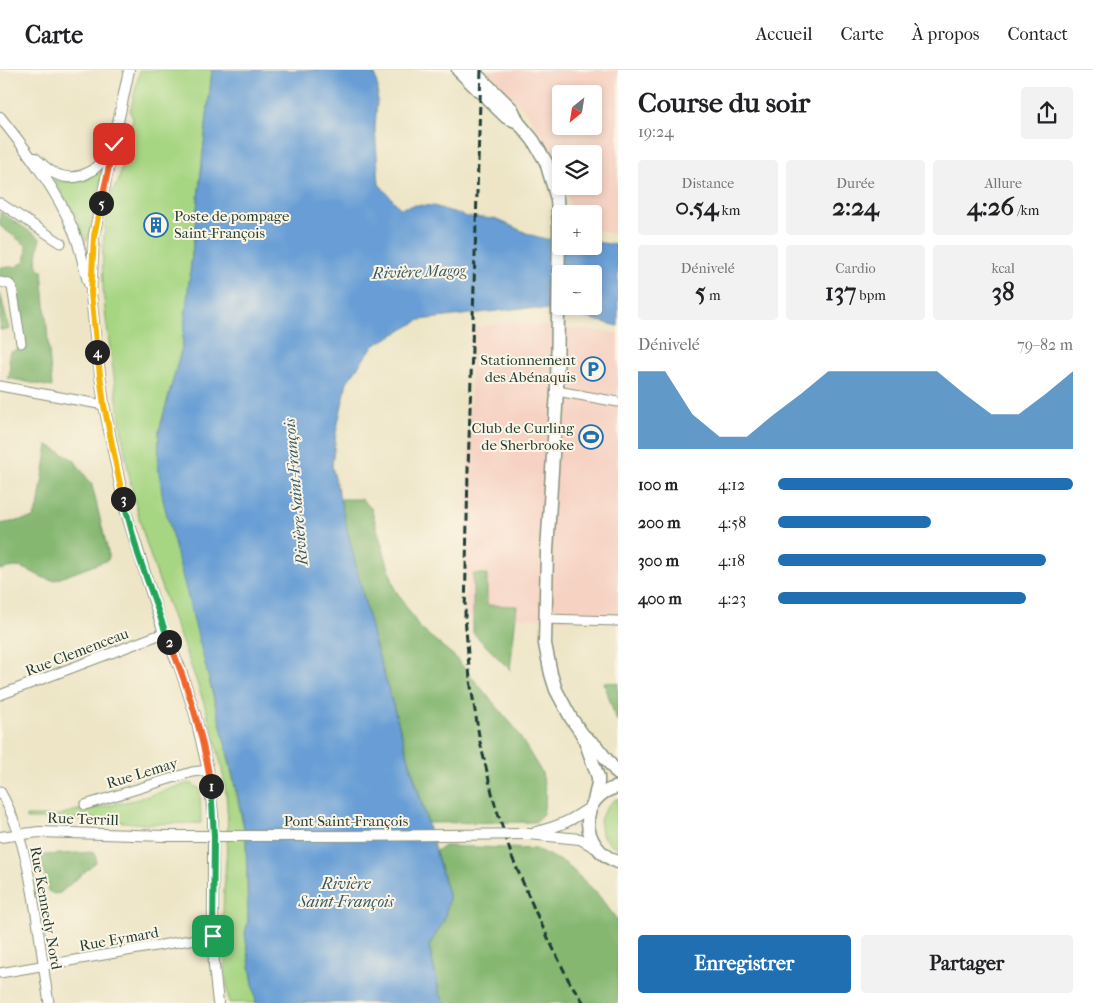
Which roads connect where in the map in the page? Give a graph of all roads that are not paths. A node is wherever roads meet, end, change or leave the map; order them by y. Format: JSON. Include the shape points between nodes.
{"nodes":[{"id":1,"x":128,"y":70,"type":"edge"},
{"id":2,"x":458,"y":70,"type":"edge"},
{"id":3,"x":472,"y":70,"type":"edge"},
{"id":4,"x":0,"y":116,"type":"edge"},
{"id":5,"x":518,"y":122,"type":"junction"},
{"id":6,"x":114,"y":144,"type":"junction"},
{"id":7,"x":26,"y":151,"type":"junction"},
{"id":8,"x":0,"y":203,"type":"edge"},
{"id":9,"x":61,"y":243,"type":"dead end"},
{"id":10,"x":0,"y":282,"type":"edge"},
{"id":11,"x":91,"y":293,"type":"junction"},
{"id":12,"x":21,"y":344,"type":"dead end"},
{"id":13,"x":0,"y":386,"type":"edge"},
{"id":14,"x":557,"y":391,"type":"junction"},
{"id":15,"x":618,"y":402,"type":"edge"},
{"id":16,"x":104,"y":405,"type":"junction"},
{"id":17,"x":544,"y":618,"type":"junction"},
{"id":18,"x":618,"y":621,"type":"edge"},
{"id":19,"x":164,"y":633,"type":"junction"},
{"id":20,"x":0,"y":695,"type":"edge"},
{"id":21,"x":583,"y":734,"type":"junction"},
{"id":22,"x":208,"y":770,"type":"junction"},
{"id":23,"x":618,"y":774,"type":"edge"},
{"id":24,"x":618,"y":786,"type":"edge"},
{"id":25,"x":0,"y":791,"type":"edge"},
{"id":26,"x":593,"y":804,"type":"junction"},
{"id":27,"x":85,"y":805,"type":"dead end"},
{"id":28,"x":18,"y":834,"type":"junction"},
{"id":29,"x":528,"y":834,"type":"junction"},
{"id":30,"x":165,"y":836,"type":"joint"},
{"id":31,"x":0,"y":837,"type":"edge"},
{"id":32,"x":596,"y":848,"type":"junction"},
{"id":33,"x":618,"y":862,"type":"edge"},
{"id":34,"x":213,"y":936,"type":"junction"},
{"id":35,"x":43,"y":967,"type":"junction"},
{"id":36,"x":0,"y":973,"type":"edge"},
{"id":37,"x":50,"y":1003,"type":"edge"},
{"id":38,"x":218,"y":1003,"type":"edge"}],
"edges":[{"from":1,"to":6,"type":"street"},
{"from":2,"to":5,"type":"main road","via":[[506,117]]},
{"from":3,"to":5,"type":"main road","via":[[512,108]]},
{"from":4,"to":7,"type":"street"},
{"from":5,"to":14,"type":"main road","via":[[546,162],[557,199]]},
{"from":6,"to":7,"type":"street","via":[[99,165],[78,177],[52,172]]},
{"from":6,"to":11,"type":"street","via":[[94,236]]},
{"from":7,"to":11,"type":"street","via":[[68,218]]},
{"from":8,"to":9,"type":"street"},
{"from":10,"to":12,"type":"street","via":[[12,287]]},
{"from":11,"to":16,"type":"street"},
{"from":13,"to":16,"type":"street"},
{"from":14,"to":15,"type":"street"},
{"from":14,"to":17,"type":"main road"},
{"from":16,"to":19,"type":"street","via":[[126,509]]},
{"from":17,"to":18,"type":"street"},
{"from":17,"to":21,"type":"main road","via":[[550,674],[563,704]]},
{"from":19,"to":20,"type":"street","name":"Rue Clemenceau"},
{"from":19,"to":22,"type":"street","via":[[195,714]]},
{"from":21,"to":23,"type":"main road"},
{"from":21,"to":26,"type":"main road","via":[[598,777]]},
{"from":22,"to":27,"type":"street","name":"Rue Lemay"},
{"from":22,"to":34,"type":"street","via":[[213,815]]},
{"from":24,"to":26,"type":"main road","via":[[602,794]]},
{"from":25,"to":28,"type":"street","name":"Rue Kennedy Nord"},
{"from":26,"to":29,"type":"street","via":[[564,824]]},
{"from":26,"to":32,"type":"main road","via":[[588,823]]},
{"from":28,"to":30,"type":"street","name":"Rue Terrill"},
{"from":28,"to":31,"type":"street","name":"Rue Terrill"},
{"from":28,"to":35,"type":"street","name":"Rue Kennedy Nord","via":[[34,902]]},
{"from":29,"to":30,"type":"street","name":"Pont Saint-François","bridge":true},
{"from":29,"to":32,"type":"street","via":[[580,839]]},
{"from":32,"to":33,"type":"main road"},
{"from":34,"to":35,"type":"street","name":"Rue Eymard"},
{"from":34,"to":38,"type":"street"},
{"from":35,"to":36,"type":"street","name":"Rue Eymard"},
{"from":35,"to":37,"type":"street","name":"Rue Kennedy Nord"}]}
